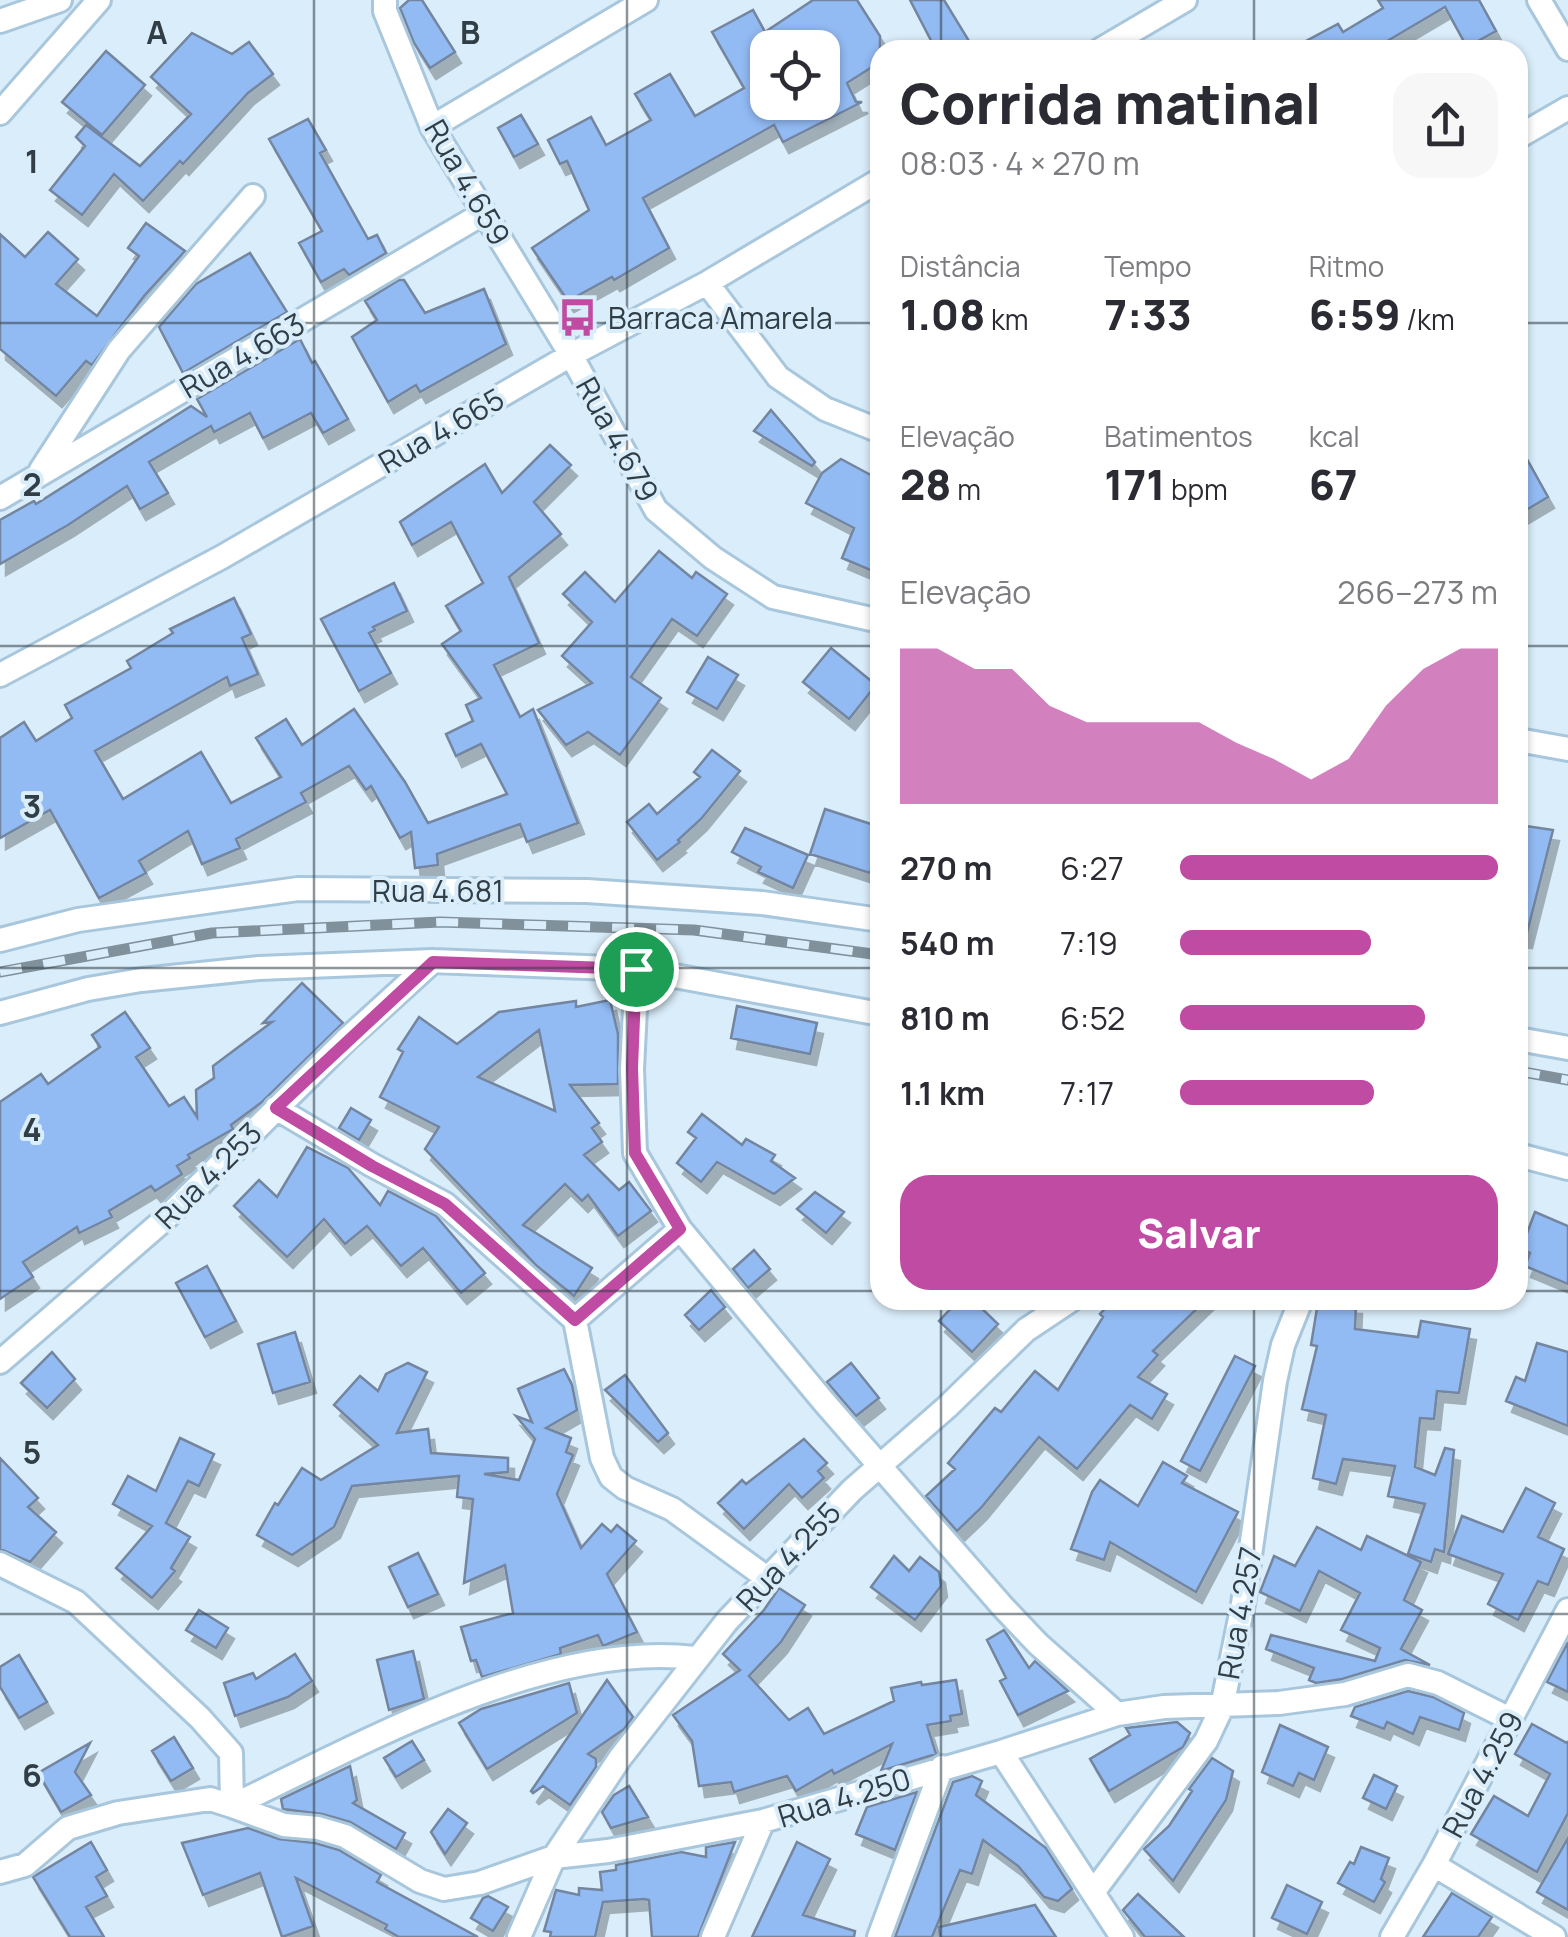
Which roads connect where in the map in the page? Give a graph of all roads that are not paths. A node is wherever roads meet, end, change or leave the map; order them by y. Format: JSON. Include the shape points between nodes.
{"nodes":[{"id":1,"x":60,"y":0,"type":"edge"},
{"id":2,"x":99,"y":0,"type":"edge"},
{"id":3,"x":384,"y":0,"type":"edge"},
{"id":4,"x":646,"y":0,"type":"edge"},
{"id":5,"x":1184,"y":0,"type":"edge"},
{"id":6,"x":1539,"y":0,"type":"edge"},
{"id":7,"x":0,"y":21,"type":"edge"},
{"id":8,"x":1117,"y":40,"type":"edge"},
{"id":9,"x":1568,"y":48,"type":"edge"},
{"id":10,"x":1568,"y":108,"type":"edge"},
{"id":11,"x":0,"y":112,"type":"edge"},
{"id":12,"x":432,"y":127,"type":"junction"},
{"id":13,"x":1528,"y":131,"type":"edge"},
{"id":14,"x":870,"y":186,"type":"edge"},
{"id":15,"x":253,"y":196,"type":"dead end"},
{"id":16,"x":484,"y":213,"type":"junction"},
{"id":17,"x":707,"y":283,"type":"junction"},
{"id":18,"x":571,"y":355,"type":"junction"},
{"id":19,"x":870,"y":428,"type":"edge"},
{"id":20,"x":38,"y":475,"type":"junction"},
{"id":21,"x":0,"y":498,"type":"edge"},
{"id":22,"x":870,"y":618,"type":"edge"},
{"id":23,"x":0,"y":676,"type":"edge"},
{"id":24,"x":1528,"y":742,"type":"edge"},
{"id":25,"x":1568,"y":749,"type":"edge"},
{"id":26,"x":870,"y":919,"type":"edge"},
{"id":27,"x":0,"y":940,"type":"edge"},
{"id":28,"x":433,"y":962,"type":"junction"},
{"id":29,"x":636,"y":969,"type":"junction"},
{"id":30,"x":870,"y":1012,"type":"edge"},
{"id":31,"x":0,"y":1013,"type":"edge"},
{"id":32,"x":1528,"y":1041,"type":"edge"},
{"id":33,"x":1568,"y":1048,"type":"edge"},
{"id":34,"x":276,"y":1108,"type":"junction"},
{"id":35,"x":1528,"y":1158,"type":"edge"},
{"id":36,"x":1568,"y":1168,"type":"edge"},
{"id":37,"x":680,"y":1229,"type":"junction"},
{"id":38,"x":1056,"y":1310,"type":"edge"},
{"id":39,"x":1297,"y":1310,"type":"edge"},
{"id":40,"x":575,"y":1320,"type":"junction"},
{"id":41,"x":0,"y":1362,"type":"edge"},
{"id":42,"x":880,"y":1464,"type":"junction"},
{"id":43,"x":0,"y":1564,"type":"edge"},
{"id":44,"x":768,"y":1578,"type":"junction"},
{"id":45,"x":1568,"y":1610,"type":"edge"},
{"id":46,"x":695,"y":1658,"type":"junction"},
{"id":47,"x":1222,"y":1707,"type":"junction"},
{"id":48,"x":1117,"y":1714,"type":"junction"},
{"id":49,"x":1510,"y":1719,"type":"junction"},
{"id":50,"x":1001,"y":1752,"type":"junction"},
{"id":51,"x":942,"y":1767,"type":"junction"},
{"id":52,"x":232,"y":1806,"type":"junction"},
{"id":53,"x":763,"y":1821,"type":"junction"},
{"id":54,"x":554,"y":1857,"type":"junction"},
{"id":55,"x":1434,"y":1865,"type":"junction"},
{"id":56,"x":0,"y":1872,"type":"edge"},
{"id":57,"x":1094,"y":1891,"type":"junction"},
{"id":58,"x":520,"y":1937,"type":"edge"},
{"id":59,"x":713,"y":1937,"type":"edge"},
{"id":60,"x":879,"y":1937,"type":"edge"},
{"id":61,"x":1122,"y":1937,"type":"edge"},
{"id":62,"x":1392,"y":1937,"type":"edge"},
{"id":63,"x":1554,"y":1937,"type":"edge"}],
"edges":[{"from":1,"to":7,"type":"street"},
{"from":2,"to":11,"type":"street"},
{"from":3,"to":12,"type":"street","name":"Rua 4.659"},
{"from":4,"to":12,"type":"street"},
{"from":5,"to":8,"type":"street"},
{"from":6,"to":9,"type":"street"},
{"from":10,"to":13,"type":"street"},
{"from":12,"to":16,"type":"street","name":"Rua 4.659"},
{"from":14,"to":17,"type":"street","name":"Rua 4.665"},
{"from":15,"to":20,"type":"street","via":[[119,350]]},
{"from":16,"to":18,"type":"street","name":"Rua 4.659"},
{"from":16,"to":20,"type":"street","name":"Rua 4.663"},
{"from":17,"to":18,"type":"street","name":"Rua 4.665"},
{"from":17,"to":19,"type":"street","via":[[778,377],[824,409]]},
{"from":18,"to":22,"type":"street","name":"Rua 4.679","via":[[656,510],[712,558],[773,597]]},
{"from":18,"to":23,"type":"street","name":"Rua 4.665","via":[[222,558]]},
{"from":20,"to":21,"type":"street","name":"Rua 4.663"},
{"from":24,"to":25,"type":"street"},
{"from":26,"to":27,"type":"street","name":"Rua 4.681","via":[[762,903],[587,891],[298,889],[78,920]]},
{"from":28,"to":29,"type":"street"},
{"from":28,"to":31,"type":"street","via":[[141,980]]},
{"from":28,"to":34,"type":"street","name":"Rua 4.253"},
{"from":29,"to":30,"type":"street"},
{"from":29,"to":37,"type":"street","via":[[635,1153]]},
{"from":32,"to":33,"type":"street"},
{"from":34,"to":40,"type":"street","via":[[445,1204]]},
{"from":34,"to":41,"type":"street","name":"Rua 4.253","via":[[166,1218]]},
{"from":35,"to":36,"type":"street"},
{"from":37,"to":40,"type":"street"},
{"from":37,"to":42,"type":"street"},
{"from":38,"to":42,"type":"street","name":"Rua 4.255"},
{"from":39,"to":47,"type":"street","name":"Rua 4.257","via":[[1274,1381]]},
{"from":40,"to":44,"type":"street","via":[[610,1477],[672,1508]]},
{"from":42,"to":44,"type":"street","name":"Rua 4.255"},
{"from":42,"to":48,"type":"street","via":[[1038,1644]]},
{"from":43,"to":52,"type":"street","via":[[76,1602],[200,1718],[232,1753]]},
{"from":44,"to":46,"type":"street","name":"Rua 4.255"},
{"from":45,"to":49,"type":"street","name":"Rua 4.259"},
{"from":46,"to":52,"type":"street","via":[[624,1657],[482,1694]]},
{"from":46,"to":54,"type":"street","name":"Rua 4.255"},
{"from":47,"to":48,"type":"street","name":"Rua 4.250"},
{"from":47,"to":49,"type":"street","name":"Rua 4.250","via":[[1345,1694],[1408,1675]]},
{"from":47,"to":57,"type":"street","name":"Rua 4.257","via":[[1196,1755]]},
{"from":48,"to":50,"type":"street","name":"Rua 4.250"},
{"from":49,"to":55,"type":"street","name":"Rua 4.259"},
{"from":50,"to":51,"type":"street","name":"Rua 4.250"},
{"from":50,"to":57,"type":"street"},
{"from":51,"to":53,"type":"street","name":"Rua 4.250"},
{"from":51,"to":60,"type":"street"},
{"from":52,"to":54,"type":"street","name":"Rua 4.250","via":[[284,1825],[345,1836],[444,1889]]},
{"from":52,"to":56,"type":"street","via":[[210,1799],[118,1813],[68,1828],[25,1865]]},
{"from":53,"to":54,"type":"street","name":"Rua 4.250"},
{"from":53,"to":59,"type":"street"},
{"from":54,"to":58,"type":"street"},
{"from":55,"to":62,"type":"street","name":"Rua 4.259"},
{"from":55,"to":63,"type":"street"},
{"from":57,"to":61,"type":"street"}]}
